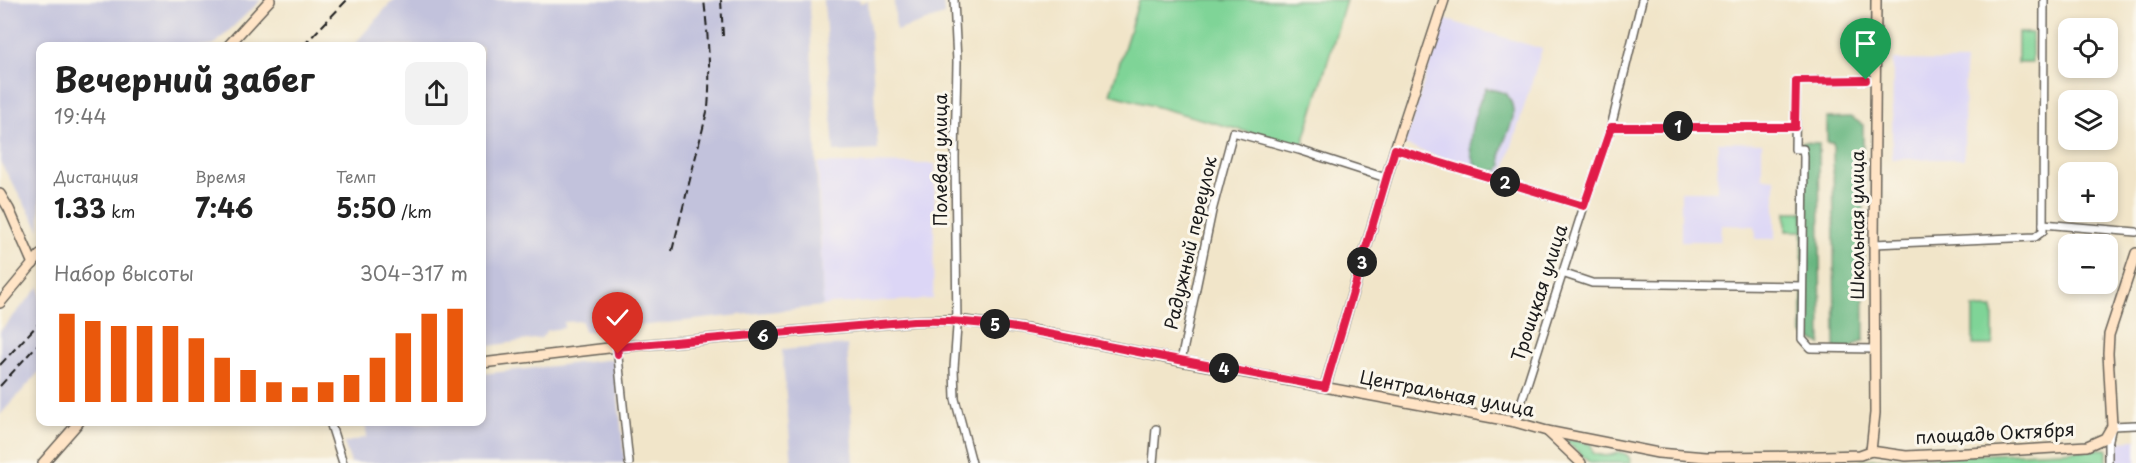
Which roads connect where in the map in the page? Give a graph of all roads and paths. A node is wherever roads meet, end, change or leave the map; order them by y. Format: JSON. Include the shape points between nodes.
{"nodes":[{"id":1,"x":270,"y":0,"type":"edge"},
{"id":2,"x":954,"y":0,"type":"edge"},
{"id":3,"x":1444,"y":0,"type":"edge"},
{"id":4,"x":1642,"y":0,"type":"edge"},
{"id":5,"x":1876,"y":0,"type":"edge"},
{"id":6,"x":2044,"y":0,"type":"edge"},
{"id":7,"x":232,"y":42,"type":"edge"},
{"id":8,"x":1875,"y":80,"type":"junction"},
{"id":9,"x":1611,"y":127,"type":"junction"},
{"id":10,"x":1795,"y":127,"type":"junction"},
{"id":11,"x":1395,"y":149,"type":"junction"},
{"id":12,"x":1386,"y":178,"type":"junction"},
{"id":13,"x":0,"y":194,"type":"edge"},
{"id":14,"x":1584,"y":206,"type":"junction"},
{"id":15,"x":2043,"y":228,"type":"junction"},
{"id":16,"x":2136,"y":232,"type":"edge"},
{"id":17,"x":1874,"y":244,"type":"junction"},
{"id":18,"x":2136,"y":253,"type":"edge"},
{"id":19,"x":36,"y":260,"type":"edge"},
{"id":20,"x":33,"y":264,"type":"junction"},
{"id":21,"x":1562,"y":273,"type":"junction"},
{"id":22,"x":1802,"y":286,"type":"junction"},
{"id":23,"x":0,"y":303,"type":"edge"},
{"id":24,"x":957,"y":320,"type":"junction"},
{"id":25,"x":617,"y":347,"type":"junction"},
{"id":26,"x":1875,"y":349,"type":"junction"},
{"id":27,"x":1181,"y":361,"type":"junction"},
{"id":28,"x":486,"y":363,"type":"edge"},
{"id":29,"x":1325,"y":387,"type":"junction"},
{"id":30,"x":1515,"y":422,"type":"junction"},
{"id":31,"x":2136,"y":425,"type":"edge"},
{"id":32,"x":75,"y":426,"type":"edge"},
{"id":33,"x":331,"y":426,"type":"edge"},
{"id":34,"x":2112,"y":426,"type":"junction"},
{"id":35,"x":1156,"y":429,"type":"dead end"},
{"id":36,"x":1547,"y":430,"type":"junction"},
{"id":37,"x":1871,"y":451,"type":"junction"},
{"id":38,"x":43,"y":463,"type":"edge"},
{"id":39,"x":343,"y":463,"type":"edge"},
{"id":40,"x":629,"y":463,"type":"edge"},
{"id":41,"x":972,"y":463,"type":"edge"},
{"id":42,"x":1153,"y":463,"type":"edge"},
{"id":43,"x":1581,"y":463,"type":"edge"},
{"id":44,"x":2108,"y":463,"type":"edge"}],
"edges":[{"from":1,"to":7,"type":"main road"},
{"from":2,"to":24,"type":"street","name":"Полевая улица"},
{"from":3,"to":11,"type":"main road"},
{"from":4,"to":9,"type":"street","name":"Троицкая улица"},
{"from":5,"to":8,"type":"main road","name":"Школьная улица"},
{"from":6,"to":15,"type":"street"},
{"from":8,"to":10,"type":"street","via":[[1796,81]]},
{"from":8,"to":17,"type":"main road","name":"Школьная улица"},
{"from":9,"to":10,"type":"street"},
{"from":9,"to":14,"type":"street","name":"Троицкая улица"},
{"from":10,"to":22,"type":"street","via":[[1795,149],[1803,149],[1804,156]]},
{"from":11,"to":12,"type":"main road"},
{"from":11,"to":14,"type":"street"},
{"from":12,"to":27,"type":"street","name":"Радужный переулок","via":[[1233,132]]},
{"from":12,"to":29,"type":"main road"},
{"from":13,"to":20,"type":"main road"},
{"from":14,"to":21,"type":"street","name":"Троицкая улица"},
{"from":15,"to":16,"type":"street"},
{"from":15,"to":17,"type":"street","via":[[2035,237]]},
{"from":17,"to":26,"type":"main road","name":"Школьная улица"},
{"from":18,"to":34,"type":"main road","via":[[2108,344]]},
{"from":19,"to":20,"type":"main road"},
{"from":20,"to":23,"type":"main road"},
{"from":21,"to":22,"type":"street","via":[[1592,283]]},
{"from":21,"to":30,"type":"street","name":"Троицкая улица"},
{"from":22,"to":26,"type":"street","via":[[1805,345],[1820,349]]},
{"from":24,"to":25,"type":"main road","name":"Центральная улица"},
{"from":24,"to":27,"type":"main road","name":"Центральная улица","via":[[1031,330]]},
{"from":24,"to":41,"type":"street","name":"Полевая улица","via":[[955,399]]},
{"from":25,"to":28,"type":"main road","name":"Центральная улица"},
{"from":25,"to":40,"type":"street"},
{"from":26,"to":37,"type":"main road","name":"Школьная улица"},
{"from":27,"to":29,"type":"main road","name":"Центральная улица"},
{"from":29,"to":30,"type":"main road","name":"Центральная улица"},
{"from":30,"to":36,"type":"main road","name":"Центральная улица"},
{"from":31,"to":34,"type":"street"},
{"from":32,"to":38,"type":"main road"},
{"from":33,"to":39,"type":"street"},
{"from":34,"to":37,"type":"main road","name":"площадь Октября","via":[[2105,438],[2087,446],[1906,456]]},
{"from":34,"to":44,"type":"street"},
{"from":35,"to":42,"type":"street"},
{"from":36,"to":37,"type":"main road","name":"Центральная улица","via":[[1687,456],[1860,455]]},
{"from":36,"to":43,"type":"main road"}]}
